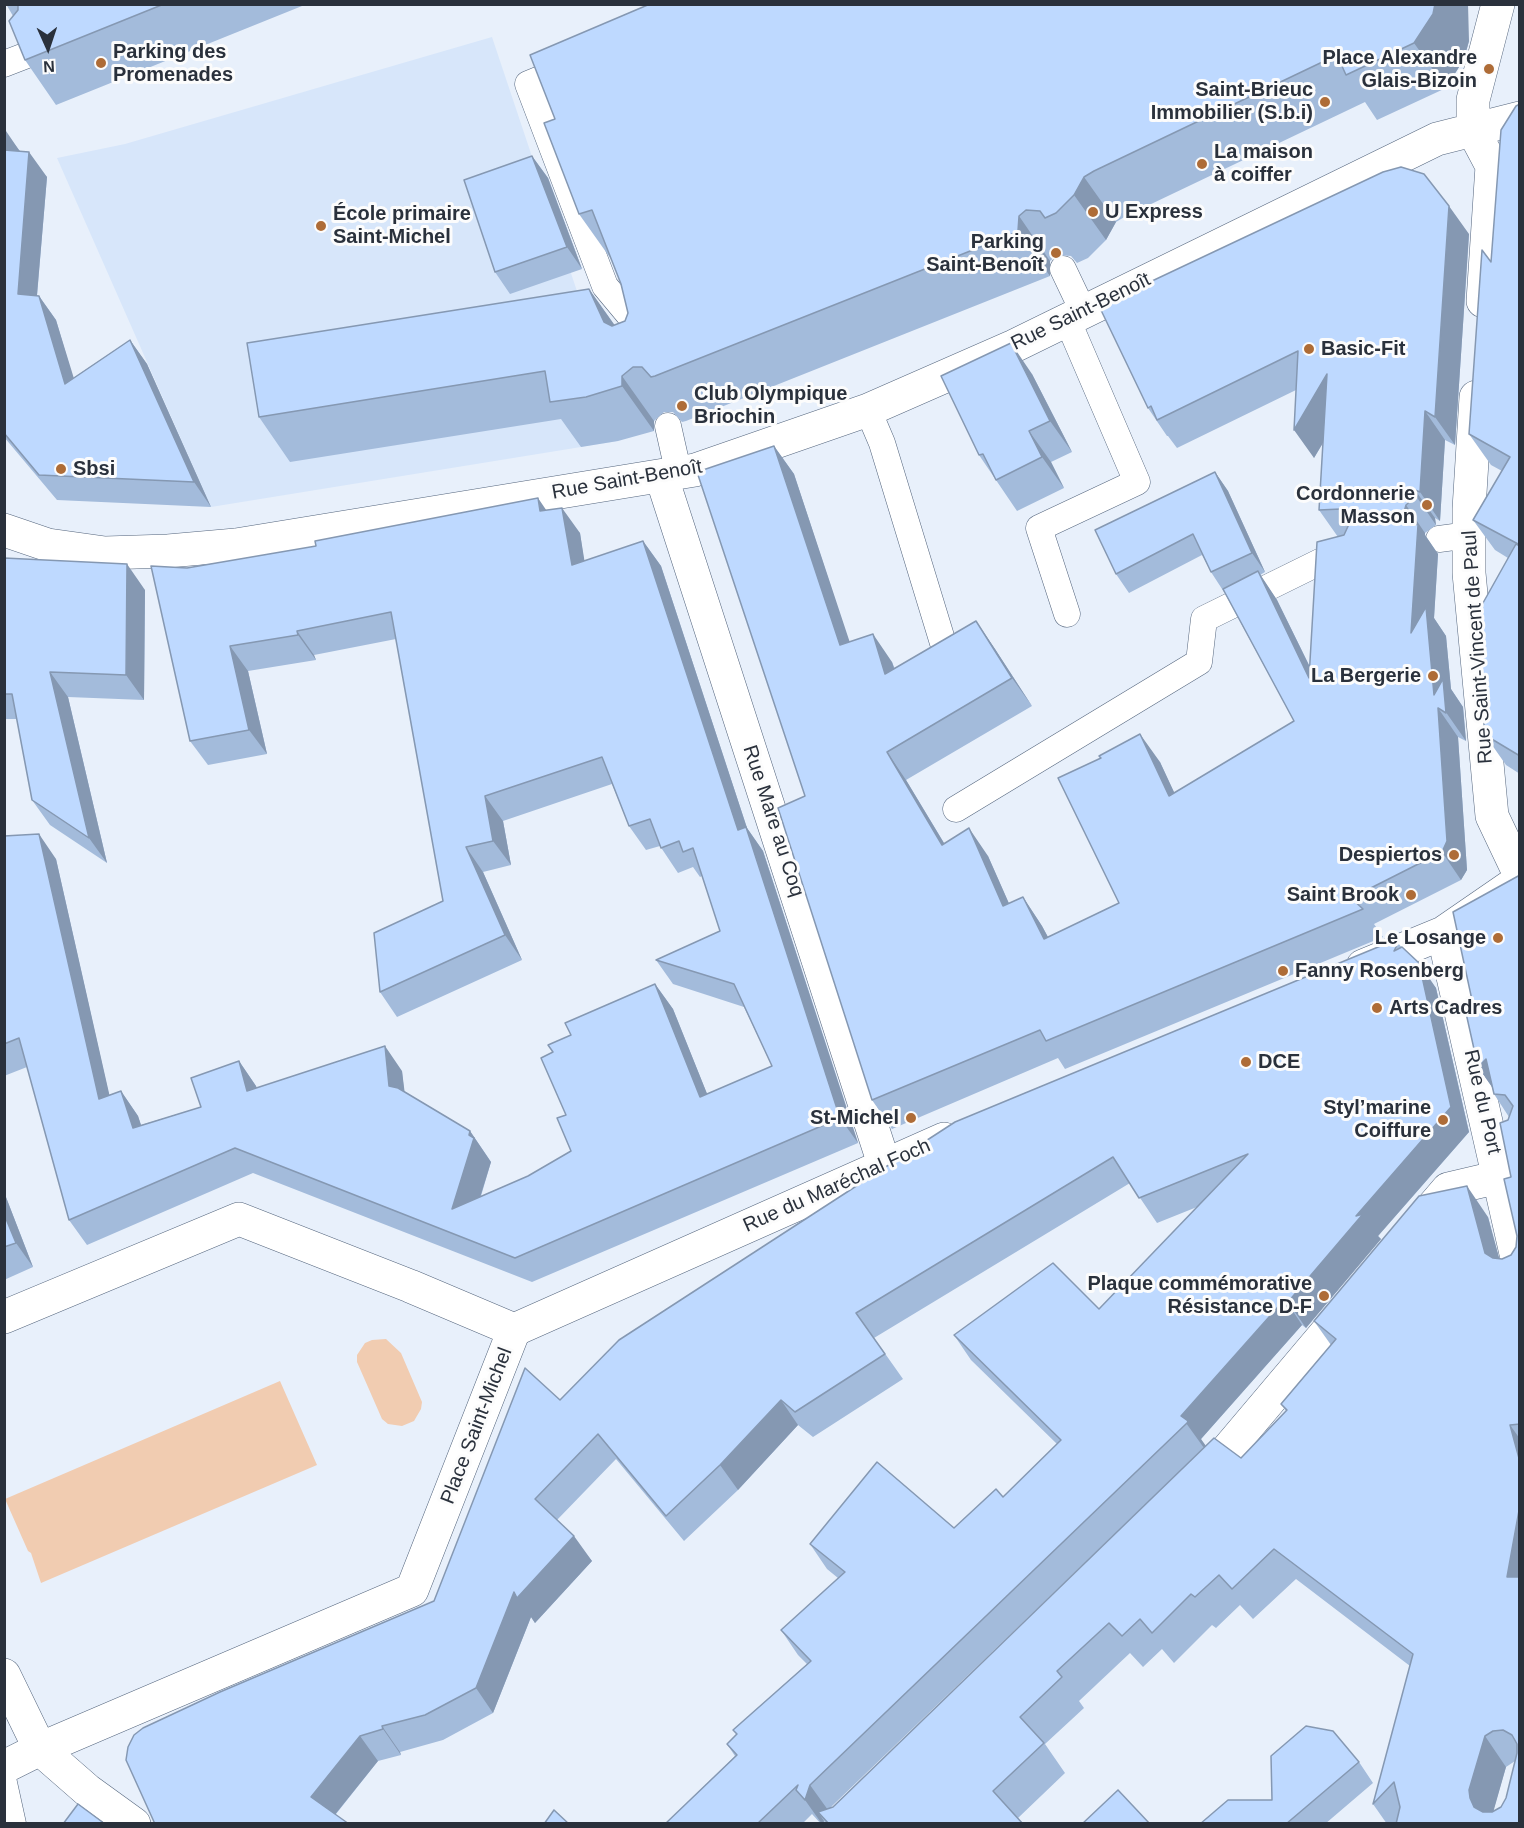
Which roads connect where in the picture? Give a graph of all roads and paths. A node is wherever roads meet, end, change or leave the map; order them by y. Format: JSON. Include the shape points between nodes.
{"nodes":[{"id":1,"x":1498,"y":4,"type":"edge"},
{"id":2,"x":35,"y":52,"type":"edge"},
{"id":3,"x":592,"y":57,"type":"edge"},
{"id":4,"x":4,"y":64,"type":"edge"},
{"id":5,"x":1520,"y":118,"type":"edge"},
{"id":6,"x":1473,"y":130,"type":"junction"},
{"id":7,"x":1063,"y":269,"type":"dead end"},
{"id":8,"x":1075,"y":315,"type":"junction"},
{"id":9,"x":1481,"y":332,"type":"edge"},
{"id":10,"x":645,"y":356,"type":"edge"},
{"id":11,"x":1478,"y":367,"type":"edge"},
{"id":12,"x":868,"y":410,"type":"junction"},
{"id":13,"x":668,"y":426,"type":"dead end"},
{"id":14,"x":670,"y":476,"type":"junction"},
{"id":15,"x":5,"y":530,"type":"edge"},
{"id":16,"x":1355,"y":551,"type":"edge"},
{"id":17,"x":1067,"y":614,"type":"dead end"},
{"id":18,"x":943,"y":643,"type":"edge"},
{"id":19,"x":956,"y":809,"type":"dead end"},
{"id":20,"x":1520,"y":875,"type":"edge"},
{"id":21,"x":1520,"y":880,"type":"edge"},
{"id":22,"x":1443,"y":933,"type":"junction"},
{"id":23,"x":1332,"y":978,"type":"edge"},
{"id":24,"x":972,"y":1128,"type":"edge"},
{"id":25,"x":884,"y":1164,"type":"junction"},
{"id":26,"x":1499,"y":1177,"type":"junction"},
{"id":27,"x":1402,"y":1243,"type":"edge"},
{"id":28,"x":1520,"y":1271,"type":"edge"},
{"id":29,"x":1371,"y":1279,"type":"edge"},
{"id":30,"x":4,"y":1317,"type":"edge"},
{"id":31,"x":513,"y":1330,"type":"junction"},
{"id":32,"x":1175,"y":1502,"type":"edge"},
{"id":33,"x":4,"y":1675,"type":"edge"},
{"id":34,"x":40,"y":1749,"type":"junction"},
{"id":35,"x":4,"y":1767,"type":"edge"},
{"id":36,"x":4,"y":1783,"type":"edge"},
{"id":37,"x":13,"y":1824,"type":"edge"},
{"id":38,"x":134,"y":1824,"type":"edge"}],
"edges":[{"from":1,"to":6,"type":"street","via":[[1473,100]]},
{"from":2,"to":4,"type":"lane"},
{"from":3,"to":10,"type":"lane","via":[[528,84],[605,286],[630,316]]},
{"from":5,"to":6,"type":"street","name":"Rue Saint-Benoît"},
{"from":6,"to":8,"type":"street","name":"Rue Saint-Benoît","via":[[1437,139]]},
{"from":6,"to":9,"type":"street","via":[[1492,166]]},
{"from":7,"to":8,"type":"lane"},
{"from":8,"to":12,"type":"street","name":"Rue Saint-Benoît"},
{"from":8,"to":17,"type":"lane","via":[[1137,482],[1039,528]]},
{"from":11,"to":20,"type":"street","name":"Rue Saint-Vincent de Paul","via":[[1454,537],[1469,573],[1492,816]]},
{"from":12,"to":14,"type":"street","name":"Rue Saint-Benoît","via":[[721,463]]},
{"from":12,"to":18,"type":"lane","via":[[882,443]]},
{"from":13,"to":14,"type":"lane"},
{"from":14,"to":15,"type":"street","name":"Rue Saint-Benoît","via":[[236,545],[180,550],[105,553],[48,544]]},
{"from":14,"to":25,"type":"street","name":"Rue Mare au Coq"},
{"from":16,"to":19,"type":"lane","via":[[1338,553],[1204,619],[1198,662]]},
{"from":21,"to":22,"type":"street"},
{"from":22,"to":23,"type":"street"},
{"from":22,"to":26,"type":"street","name":"Rue du Port","via":[[1501,1142]]},
{"from":24,"to":25,"type":"street","name":"Rue du Maréchal Foch"},
{"from":25,"to":31,"type":"street","name":"Rue du Maréchal Foch"},
{"from":26,"to":27,"type":"street","via":[[1448,1189]]},
{"from":26,"to":28,"type":"street","name":"Rue du Port"},
{"from":29,"to":32,"type":"street","via":[[1218,1461]]},
{"from":30,"to":31,"type":"street","name":"Place Saint-Michel","via":[[239,1219]]},
{"from":31,"to":34,"type":"street","name":"Place Saint-Michel","via":[[412,1590]]},
{"from":33,"to":34,"type":"street"},
{"from":34,"to":35,"type":"street","name":"Place Saint-Michel"},
{"from":34,"to":38,"type":"street"},
{"from":36,"to":37,"type":"lane"}]}
